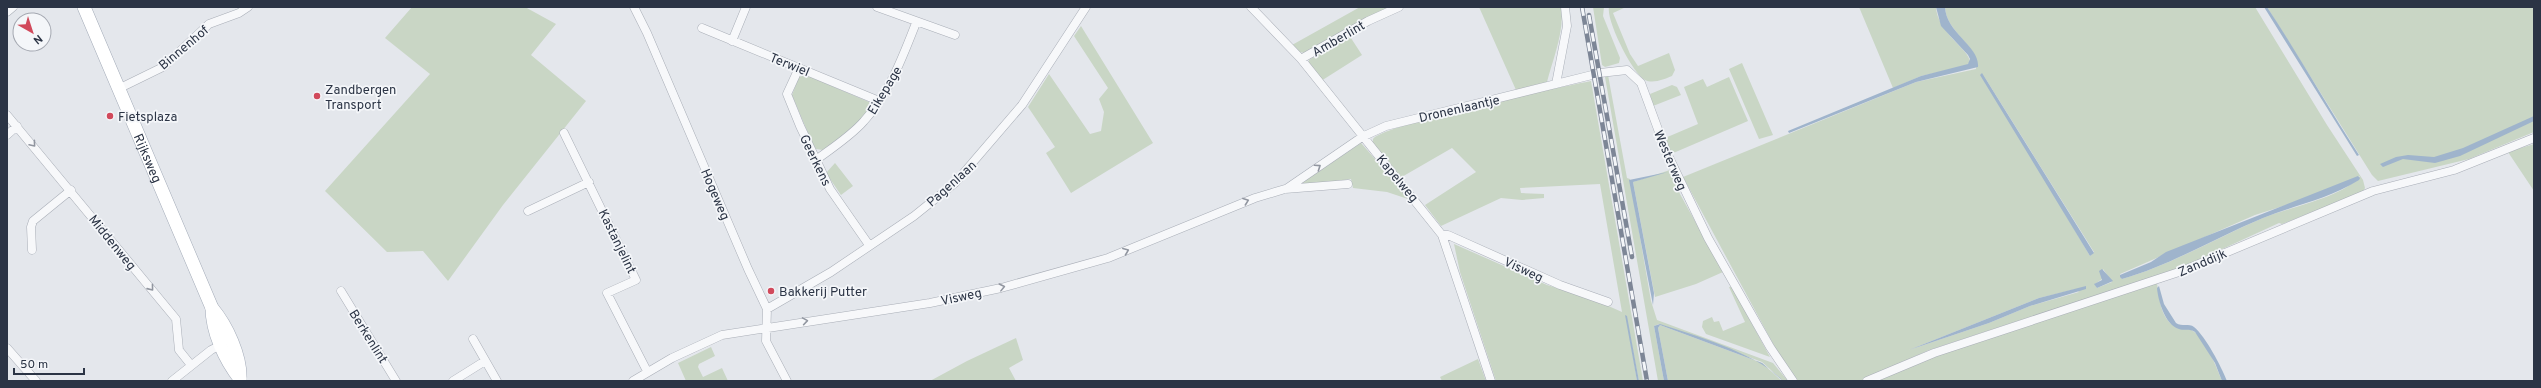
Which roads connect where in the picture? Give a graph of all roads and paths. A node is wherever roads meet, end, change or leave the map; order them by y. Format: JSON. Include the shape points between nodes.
{"nodes":[{"id":1,"x":13,"y":7,"type":"edge"},
{"id":2,"x":84,"y":7,"type":"edge"},
{"id":3,"x":248,"y":7,"type":"edge"},
{"id":4,"x":634,"y":7,"type":"edge"},
{"id":5,"x":746,"y":7,"type":"edge"},
{"id":6,"x":877,"y":7,"type":"edge"},
{"id":7,"x":1086,"y":7,"type":"edge"},
{"id":8,"x":1251,"y":7,"type":"edge"},
{"id":9,"x":1399,"y":7,"type":"edge"},
{"id":10,"x":1565,"y":7,"type":"edge"},
{"id":11,"x":7,"y":12,"type":"edge"},
{"id":12,"x":916,"y":23,"type":"junction"},
{"id":13,"x":702,"y":28,"type":"dead end"},
{"id":14,"x":955,"y":35,"type":"dead end"},
{"id":15,"x":732,"y":41,"type":"junction"},
{"id":16,"x":1300,"y":60,"type":"junction"},
{"id":17,"x":799,"y":68,"type":"junction"},
{"id":18,"x":1556,"y":84,"type":"junction"},
{"id":19,"x":118,"y":89,"type":"junction"},
{"id":20,"x":878,"y":101,"type":"junction"},
{"id":21,"x":7,"y":115,"type":"edge"},
{"id":22,"x":17,"y":126,"type":"junction"},
{"id":23,"x":564,"y":133,"type":"dead end"},
{"id":24,"x":7,"y":135,"type":"edge"},
{"id":25,"x":1362,"y":137,"type":"junction"},
{"id":26,"x":2534,"y":138,"type":"edge"},
{"id":27,"x":816,"y":160,"type":"junction"},
{"id":28,"x":588,"y":182,"type":"junction"},
{"id":29,"x":1348,"y":184,"type":"dead end"},
{"id":30,"x":1285,"y":189,"type":"junction"},
{"id":31,"x":71,"y":190,"type":"junction"},
{"id":32,"x":528,"y":211,"type":"dead end"},
{"id":33,"x":1442,"y":234,"type":"junction"},
{"id":34,"x":869,"y":246,"type":"junction"},
{"id":35,"x":32,"y":250,"type":"dead end"},
{"id":36,"x":341,"y":292,"type":"dead end"},
{"id":37,"x":1608,"y":302,"type":"dead end"},
{"id":38,"x":767,"y":309,"type":"junction"},
{"id":39,"x":766,"y":328,"type":"junction"},
{"id":40,"x":473,"y":339,"type":"dead end"},
{"id":41,"x":226,"y":343,"type":"junction"},
{"id":42,"x":7,"y":348,"type":"edge"},
{"id":43,"x":485,"y":360,"type":"junction"},
{"id":44,"x":191,"y":365,"type":"junction"},
{"id":45,"x":647,"y":371,"type":"junction"},
{"id":46,"x":34,"y":380,"type":"edge"},
{"id":47,"x":240,"y":380,"type":"edge"},
{"id":48,"x":172,"y":381,"type":"edge"},
{"id":49,"x":396,"y":381,"type":"edge"},
{"id":50,"x":453,"y":381,"type":"edge"},
{"id":51,"x":497,"y":381,"type":"edge"},
{"id":52,"x":633,"y":381,"type":"edge"},
{"id":53,"x":787,"y":381,"type":"edge"},
{"id":54,"x":1491,"y":381,"type":"edge"},
{"id":55,"x":1793,"y":381,"type":"edge"},
{"id":56,"x":1868,"y":381,"type":"edge"}],
"edges":[{"from":1,"to":11,"type":"street"},
{"from":2,"to":19,"type":"main road","name":"Rijksweg"},
{"from":3,"to":19,"type":"street","name":"Binnenhof","via":[[210,24],[163,66]]},
{"from":4,"to":38,"type":"street","name":"Hogeweg"},
{"from":5,"to":15,"type":"street"},
{"from":6,"to":12,"type":"street"},
{"from":7,"to":34,"type":"street","name":"Pagenlaan","via":[[1022,105],[986,150],[955,183],[914,216]]},
{"from":8,"to":16,"type":"street","name":"Kapelweg"},
{"from":9,"to":16,"type":"street","name":"Amberlint","via":[[1368,21]]},
{"from":10,"to":18,"type":"street","via":[[1567,31]]},
{"from":12,"to":14,"type":"street"},
{"from":12,"to":20,"type":"street","name":"Eikepage","via":[[900,64]]},
{"from":13,"to":15,"type":"street","name":"Terwiel"},
{"from":15,"to":17,"type":"street","name":"Terwiel"},
{"from":16,"to":25,"type":"street","name":"Kapelweg"},
{"from":17,"to":20,"type":"street","name":"Terwiel"},
{"from":17,"to":27,"type":"street","name":"Geerkens","via":[[787,94]]},
{"from":18,"to":25,"type":"street","name":"Dronenlaantje","via":[[1400,122]]},
{"from":18,"to":55,"type":"street","name":"Westerweg","via":[[1621,69],[1630,71],[1638,78],[1666,151],[1698,219],[1770,347]]},
{"from":19,"to":41,"type":"main road","name":"Rijksweg","via":[[212,308],[220,318]]},
{"from":20,"to":27,"type":"street","name":"Eikepage","via":[[864,121]]},
{"from":21,"to":22,"type":"street","name":"Middenweg"},
{"from":22,"to":24,"type":"street"},
{"from":22,"to":31,"type":"street","name":"Middenweg","one_way":true},
{"from":23,"to":28,"type":"street","name":"Kastanjelint"},
{"from":30,"to":25,"type":"street","name":"Visweg","one_way":true},
{"from":25,"to":33,"type":"street","name":"Kapelweg"},
{"from":26,"to":56,"type":"street","name":"Zanddijk","via":[[2454,170],[2373,190],[2182,271],[1947,348]]},
{"from":27,"to":34,"type":"street","name":"Geerkens","via":[[830,189]]},
{"from":28,"to":32,"type":"street"},
{"from":28,"to":45,"type":"street","name":"Kastanjelint","via":[[636,280],[607,294]]},
{"from":29,"to":30,"type":"street","name":"Visweg"},
{"from":39,"to":30,"type":"street","name":"Visweg","one_way":true,"via":[[930,303],[1001,288],[1086,265],[1202,218]]},
{"from":31,"to":35,"type":"street","via":[[33,221],[30,227]]},
{"from":31,"to":44,"type":"street","name":"Middenweg","one_way":true,"via":[[176,319],[179,350]]},
{"from":33,"to":37,"type":"street","name":"Visweg","via":[[1560,286]]},
{"from":33,"to":54,"type":"street","name":"Kapelweg"},
{"from":34,"to":38,"type":"street","name":"Pagenlaan","via":[[831,272]]},
{"from":36,"to":49,"type":"street","name":"Berkenlint"},
{"from":38,"to":39,"type":"street","name":"Hogeweg"},
{"from":39,"to":45,"type":"street","name":"Visweg","via":[[715,338]]},
{"from":39,"to":53,"type":"street","name":"Hogeweg","via":[[766,341]]},
{"from":40,"to":43,"type":"street"},
{"from":41,"to":44,"type":"street"},
{"from":41,"to":47,"type":"main road","name":"Rijksweg","via":[[240,366]]},
{"from":42,"to":46,"type":"street"},
{"from":43,"to":50,"type":"street"},
{"from":43,"to":51,"type":"street"},
{"from":44,"to":48,"type":"street"},
{"from":45,"to":52,"type":"street","name":"Visweg"}]}
